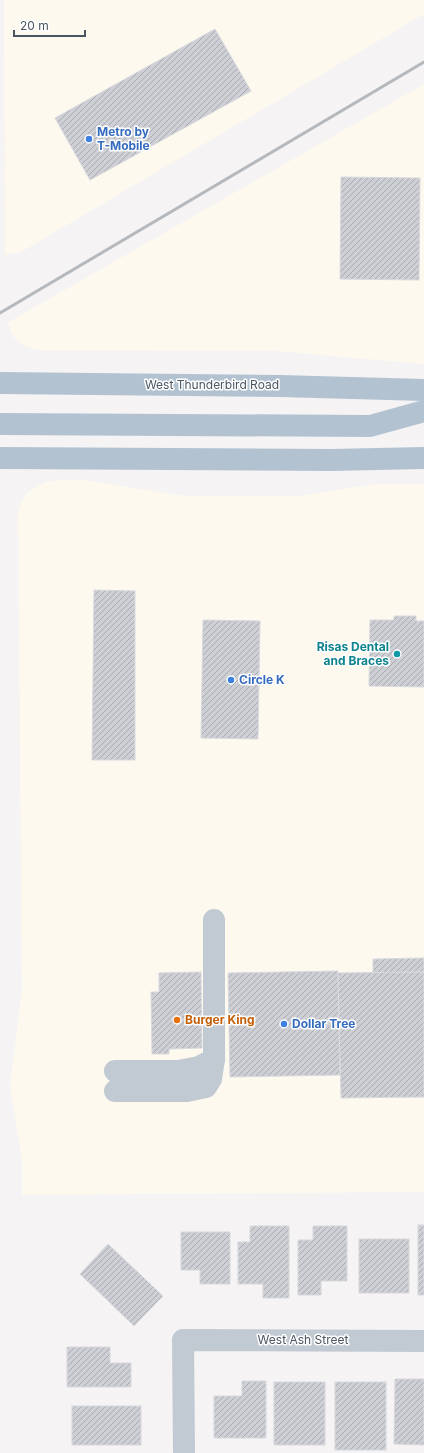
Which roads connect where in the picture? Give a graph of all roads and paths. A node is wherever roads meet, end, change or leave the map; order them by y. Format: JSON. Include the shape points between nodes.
{"nodes":[{"id":1,"x":0,"y":383,"type":"edge"},
{"id":2,"x":424,"y":390,"type":"edge"},
{"id":3,"x":424,"y":411,"type":"edge"},
{"id":4,"x":0,"y":424,"type":"edge"},
{"id":5,"x":0,"y":458,"type":"edge"},
{"id":6,"x":424,"y":458,"type":"edge"},
{"id":7,"x":214,"y":920,"type":"dead end"},
{"id":8,"x":115,"y":1081,"type":"dead end"},
{"id":9,"x":424,"y":1341,"type":"edge"},
{"id":10,"x":184,"y":1453,"type":"edge"}],
"edges":[{"from":1,"to":2,"type":"main road","name":"West Thunderbird Road"},
{"from":3,"to":4,"type":"main road","via":[[370,426]]},
{"from":5,"to":6,"type":"main road"},
{"from":7,"to":8,"type":"street","via":[[214,1059],[199,1067]]},
{"from":9,"to":10,"type":"street","name":"West Ash Street","via":[[183,1340]]}]}
